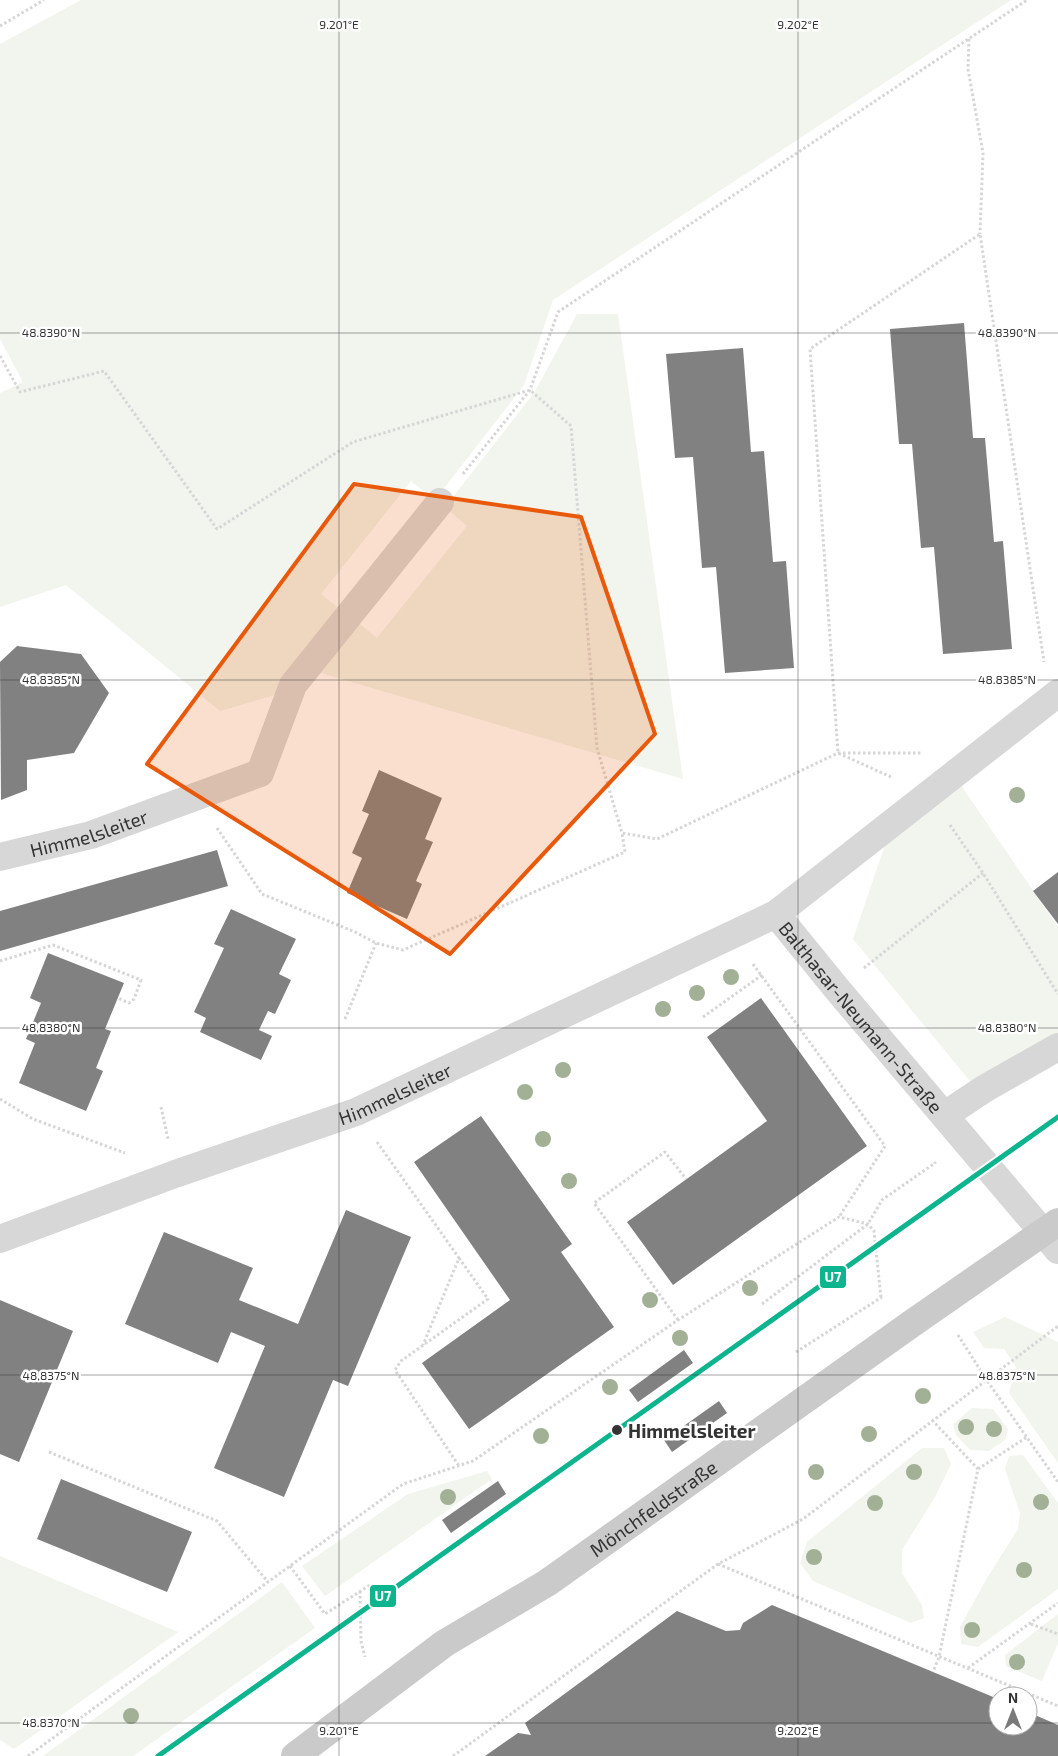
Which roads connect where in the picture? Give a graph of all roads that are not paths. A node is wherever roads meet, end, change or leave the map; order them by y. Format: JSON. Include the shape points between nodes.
{"nodes":[{"id":1,"x":440,"y":502,"type":"road end"},
{"id":2,"x":1054,"y":696,"type":"edge"},
{"id":3,"x":0,"y":857,"type":"edge"},
{"id":4,"x":776,"y":914,"type":"junction"},
{"id":5,"x":1058,"y":1047,"type":"edge"},
{"id":6,"x":945,"y":1114,"type":"junction"},
{"id":7,"x":1053,"y":1235,"type":"edge"},
{"id":8,"x":0,"y":1239,"type":"edge"},
{"id":9,"x":295,"y":1756,"type":"edge"}],
"edges":[{"from":1,"to":3,"type":"street","name":"Himmelsleiter","via":[[293,685],[260,773],[91,835]]},
{"from":2,"to":4,"type":"street","name":"Balthasar-Neumann-Straße"},
{"from":4,"to":6,"type":"street","name":"Balthasar-Neumann-Straße"},
{"from":4,"to":8,"type":"street","name":"Himmelsleiter","via":[[356,1112]]},
{"from":5,"to":6,"type":"street"},
{"from":6,"to":7,"type":"street","name":"Balthasar-Neumann-Straße"},
{"from":7,"to":9,"type":"main road","name":"Mönchfeldstraße","via":[[547,1583],[445,1643]]}]}
